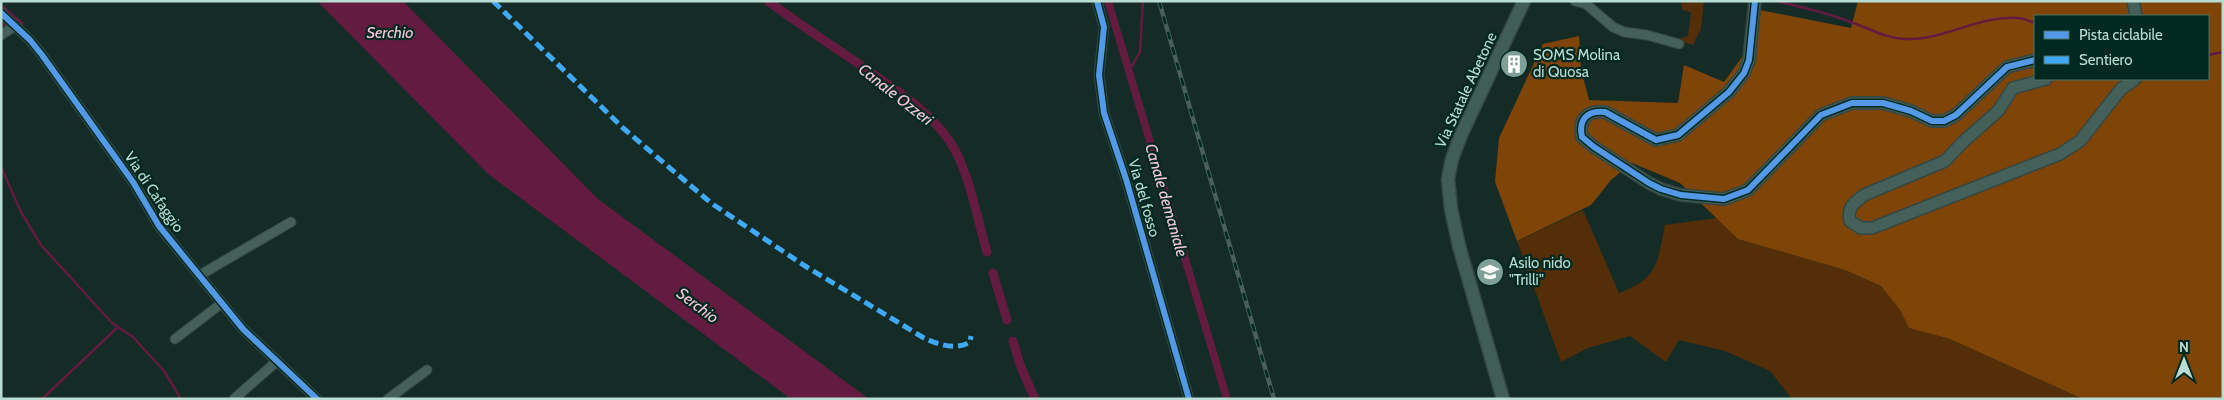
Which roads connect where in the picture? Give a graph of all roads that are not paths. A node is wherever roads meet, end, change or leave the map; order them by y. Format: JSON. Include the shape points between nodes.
{"nodes":[{"id":1,"x":1097,"y":1,"type":"edge"},
{"id":2,"x":1524,"y":1,"type":"edge"},
{"id":3,"x":1575,"y":1,"type":"edge"},
{"id":4,"x":1755,"y":1,"type":"edge"},
{"id":5,"x":2133,"y":1,"type":"edge"},
{"id":6,"x":1,"y":13,"type":"edge"},
{"id":7,"x":2136,"y":15,"type":"edge"},
{"id":8,"x":14,"y":26,"type":"junction"},
{"id":9,"x":1,"y":35,"type":"edge"},
{"id":10,"x":1679,"y":44,"type":"dead end"},
{"id":11,"x":2034,"y":60,"type":"edge"},
{"id":12,"x":2042,"y":80,"type":"edge"},
{"id":13,"x":2134,"y":80,"type":"edge"},
{"id":14,"x":292,"y":222,"type":"dead end"},
{"id":15,"x":200,"y":275,"type":"junction"},
{"id":16,"x":222,"y":303,"type":"junction"},
{"id":17,"x":175,"y":339,"type":"dead end"},
{"id":18,"x":276,"y":362,"type":"junction"},
{"id":19,"x":427,"y":370,"type":"dead end"},
{"id":20,"x":234,"y":399,"type":"edge"},
{"id":21,"x":317,"y":399,"type":"edge"},
{"id":22,"x":388,"y":399,"type":"edge"},
{"id":23,"x":1189,"y":399,"type":"edge"},
{"id":24,"x":1503,"y":399,"type":"edge"}],
"edges":[{"from":1,"to":23,"type":"street","name":"Via del fosso","via":[[1104,27],[1099,75],[1104,113]]},
{"from":2,"to":24,"type":"main road","name":"Via Statale Abetone","via":[[1460,135],[1448,179],[1459,246]]},
{"from":3,"to":10,"type":"street","via":[[1586,4],[1624,32]]},
{"from":4,"to":11,"type":"street","via":[[1748,66],[1729,92],[1706,113],[1678,135],[1656,140],[1605,112],[1596,111],[1588,114],[1581,123],[1582,136],[1587,143],[1661,189],[1681,196],[1724,198],[1748,190],[1821,115],[1852,103],[1883,103],[1932,121],[1944,121],[1956,115],[2007,67]]},
{"from":5,"to":7,"type":"street"},
{"from":6,"to":8,"type":"street","name":"Via di Cafaggio"},
{"from":8,"to":9,"type":"street"},
{"from":8,"to":15,"type":"street","name":"Via di Cafaggio","via":[[42,55],[133,182],[159,226]]},
{"from":12,"to":13,"type":"street","via":[[2013,88],[1998,111],[1946,161],[1864,195],[1852,204],[1848,213],[1850,221],[1861,228],[1872,228],[2060,154],[2080,141],[2116,94]]},
{"from":14,"to":15,"type":"street"},
{"from":15,"to":16,"type":"street","name":"Via di Cafaggio"},
{"from":16,"to":17,"type":"street"},
{"from":16,"to":18,"type":"street","name":"Via di Cafaggio"},
{"from":18,"to":20,"type":"street"},
{"from":18,"to":21,"type":"street","name":"Via di Cafaggio"},
{"from":19,"to":22,"type":"street"}]}
